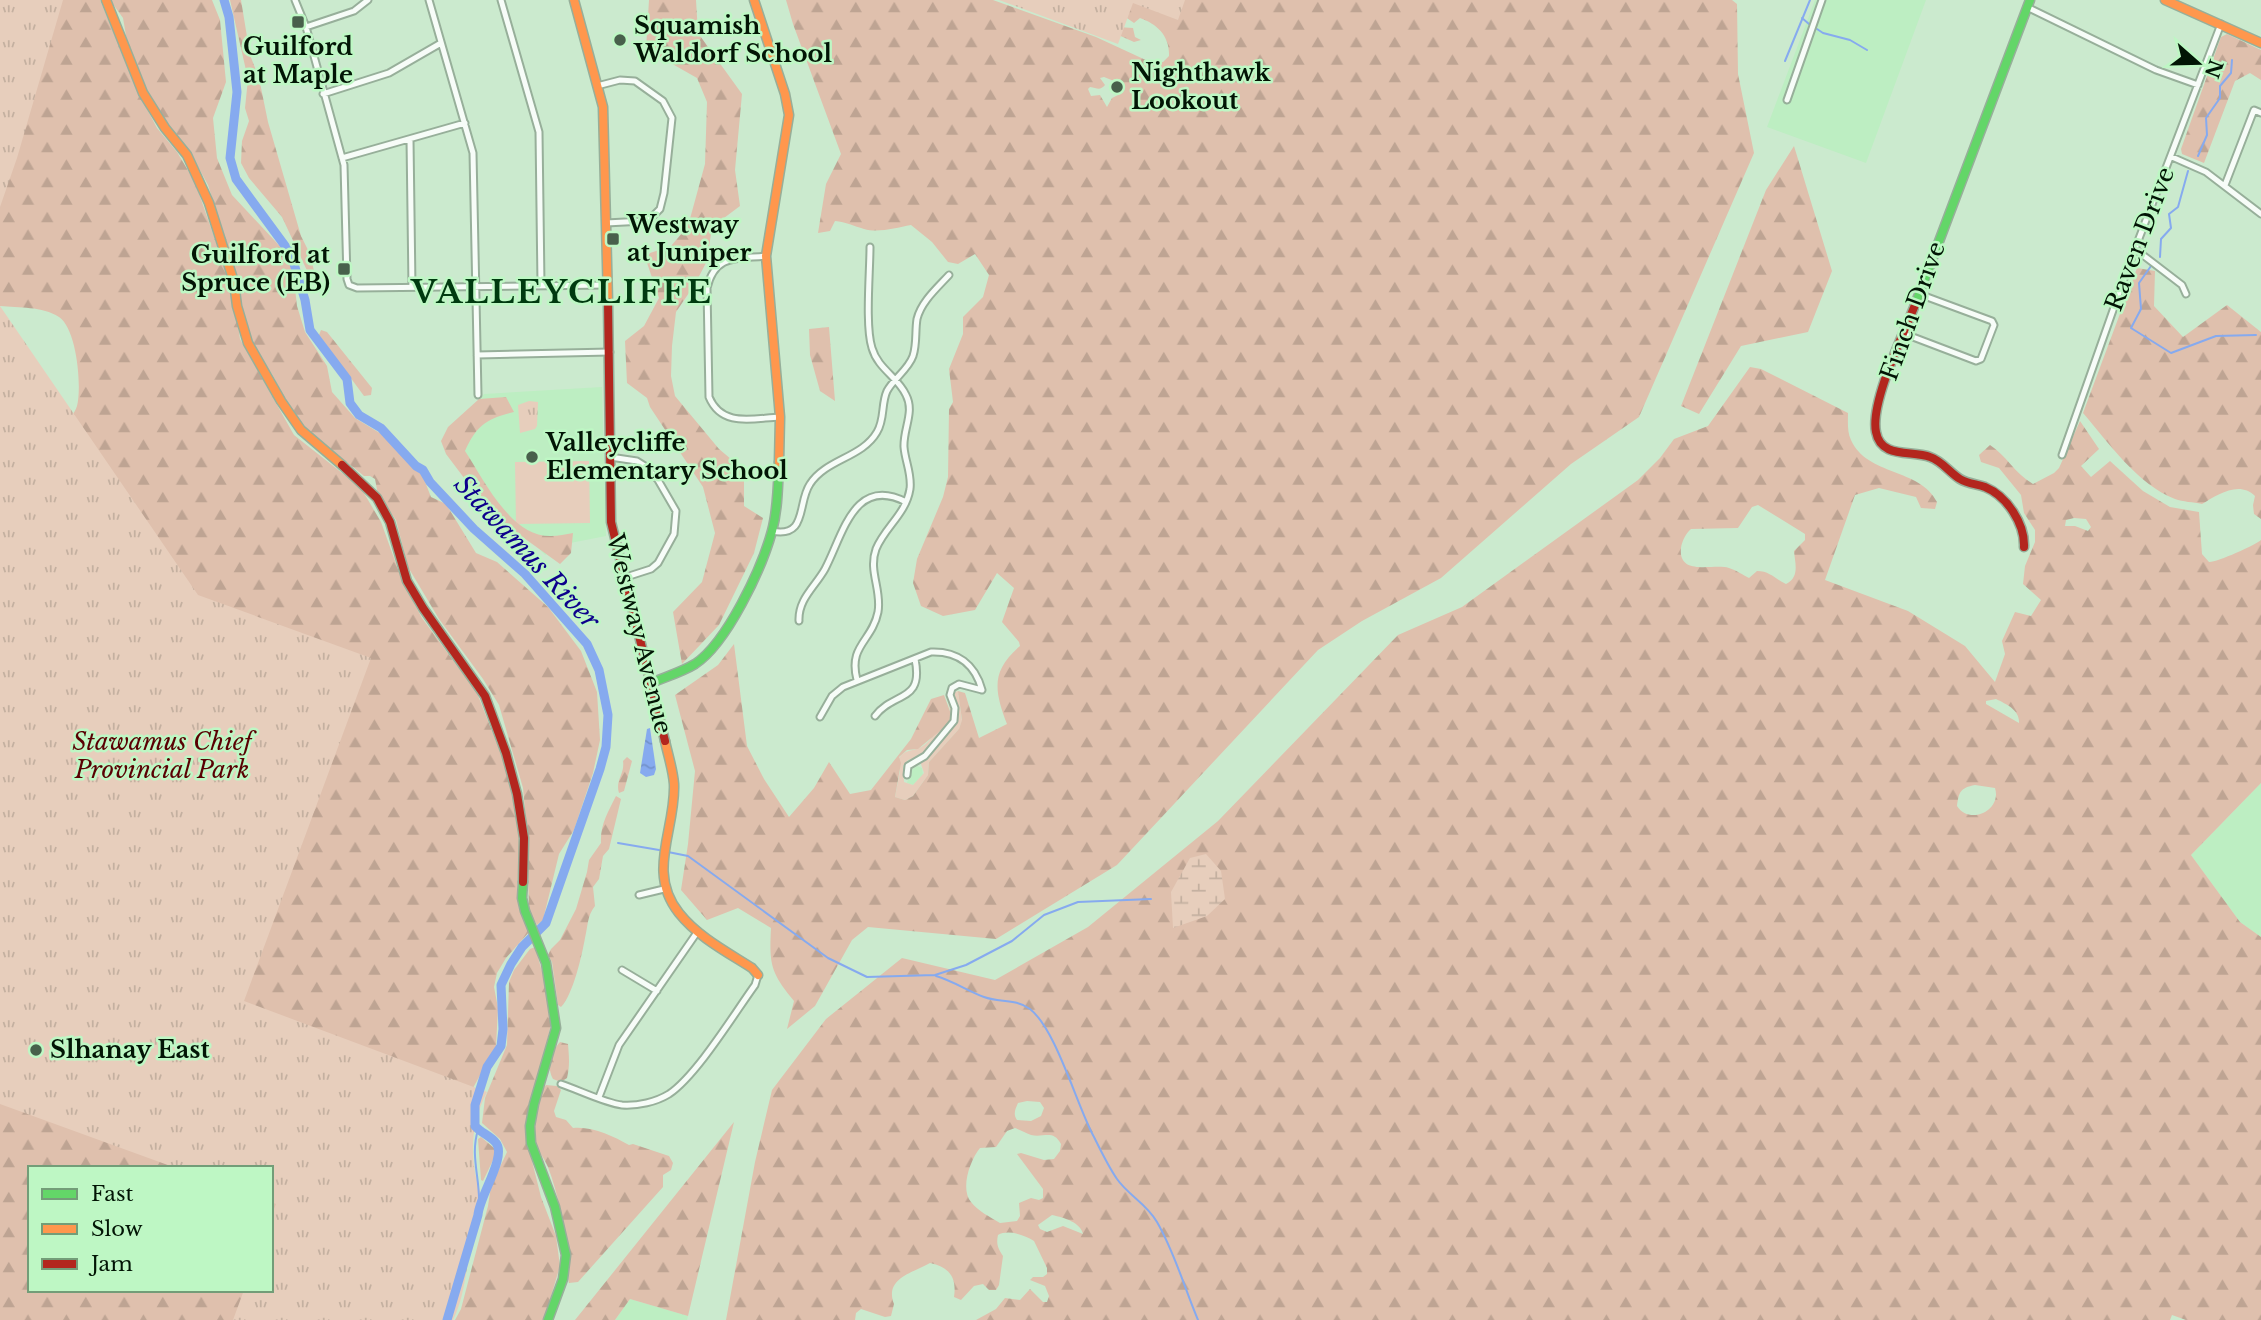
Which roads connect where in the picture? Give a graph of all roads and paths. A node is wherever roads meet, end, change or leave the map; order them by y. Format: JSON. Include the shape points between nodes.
{"nodes":[{"id":1,"x":106,"y":0,"type":"edge"},
{"id":2,"x":295,"y":0,"type":"edge"},
{"id":3,"x":429,"y":0,"type":"edge"},
{"id":4,"x":501,"y":0,"type":"edge"},
{"id":5,"x":573,"y":0,"type":"edge"},
{"id":6,"x":754,"y":0,"type":"edge"},
{"id":7,"x":1822,"y":0,"type":"edge"},
{"id":8,"x":2165,"y":0,"type":"edge"},
{"id":9,"x":365,"y":1,"type":"edge"},
{"id":10,"x":2028,"y":4,"type":"edge"},
{"id":11,"x":2221,"y":24,"type":"junction"},
{"id":12,"x":306,"y":27,"type":"junction"},
{"id":13,"x":441,"y":43,"type":"junction"},
{"id":14,"x":2261,"y":43,"type":"edge"},
{"id":15,"x":2198,"y":85,"type":"junction"},
{"id":16,"x":597,"y":86,"type":"junction"},
{"id":17,"x":323,"y":94,"type":"junction"},
{"id":18,"x":1787,"y":100,"type":"dead end"},
{"id":19,"x":2261,"y":113,"type":"edge"},
{"id":20,"x":464,"y":123,"type":"junction"},
{"id":21,"x":410,"y":139,"type":"junction"},
{"id":22,"x":2172,"y":157,"type":"junction"},
{"id":23,"x":342,"y":159,"type":"junction"},
{"id":24,"x":2225,"y":185,"type":"junction"},
{"id":25,"x":2261,"y":214,"type":"edge"},
{"id":26,"x":606,"y":223,"type":"junction"},
{"id":27,"x":870,"y":247,"type":"dead end"},
{"id":28,"x":2135,"y":249,"type":"junction"},
{"id":29,"x":766,"y":256,"type":"junction"},
{"id":30,"x":949,"y":275,"type":"dead end"},
{"id":31,"x":541,"y":285,"type":"junction"},
{"id":32,"x":608,"y":285,"type":"junction"},
{"id":33,"x":412,"y":287,"type":"junction"},
{"id":34,"x":475,"y":287,"type":"junction"},
{"id":35,"x":1919,"y":294,"type":"junction"},
{"id":36,"x":2186,"y":294,"type":"dead end"},
{"id":37,"x":1905,"y":334,"type":"junction"},
{"id":38,"x":610,"y":352,"type":"junction"},
{"id":39,"x":477,"y":355,"type":"junction"},
{"id":40,"x":895,"y":381,"type":"junction"},
{"id":41,"x":478,"y":395,"type":"dead end"},
{"id":42,"x":780,"y":417,"type":"junction"},
{"id":43,"x":2062,"y":455,"type":"dead end"},
{"id":44,"x":610,"y":457,"type":"junction"},
{"id":45,"x":906,"y":502,"type":"junction"},
{"id":46,"x":772,"y":531,"type":"junction"},
{"id":47,"x":2024,"y":547,"type":"dead end"},
{"id":48,"x":622,"y":578,"type":"junction"},
{"id":49,"x":799,"y":621,"type":"dead end"},
{"id":50,"x":915,"y":659,"type":"junction"},
{"id":51,"x":857,"y":680,"type":"junction"},
{"id":52,"x":652,"y":683,"type":"junction"},
{"id":53,"x":875,"y":716,"type":"dead end"},
{"id":54,"x":820,"y":717,"type":"dead end"},
{"id":55,"x":907,"y":775,"type":"dead end"},
{"id":56,"x":664,"y":889,"type":"junction"},
{"id":57,"x":639,"y":895,"type":"dead end"},
{"id":58,"x":698,"y":931,"type":"junction"},
{"id":59,"x":622,"y":970,"type":"dead end"},
{"id":60,"x":758,"y":975,"type":"joint"},
{"id":61,"x":657,"y":991,"type":"junction"},
{"id":62,"x":561,"y":1084,"type":"dead end"},
{"id":63,"x":599,"y":1097,"type":"junction"},
{"id":64,"x":548,"y":1320,"type":"edge"}],
"edges":[{"from":1,"to":64,"type":"street","via":[[143,93],[187,155],[206,194],[234,282],[247,343],[301,430],[377,498],[390,522],[407,581],[485,696],[502,743],[524,838],[525,911],[551,987],[556,1028],[530,1126],[531,1143],[555,1206],[566,1255],[563,1279]]},
{"from":2,"to":12,"type":"street"},
{"from":3,"to":13,"type":"street"},
{"from":4,"to":31,"type":"street","via":[[539,132]]},
{"from":5,"to":16,"type":"street","name":"Westway Avenue"},
{"from":6,"to":29,"type":"street","via":[[789,115]]},
{"from":7,"to":18,"type":"street"},
{"from":8,"to":11,"type":"street"},
{"from":9,"to":12,"type":"street","via":[[354,10]]},
{"from":10,"to":15,"type":"street","via":[[2156,70]]},
{"from":10,"to":35,"type":"street","name":"Finch Drive"},
{"from":11,"to":14,"type":"street"},
{"from":11,"to":15,"type":"street","name":"Raven Drive"},
{"from":12,"to":17,"type":"street"},
{"from":13,"to":17,"type":"street","via":[[388,74]]},
{"from":13,"to":20,"type":"street"},
{"from":15,"to":22,"type":"street","name":"Raven Drive"},
{"from":16,"to":26,"type":"street","name":"Westway Avenue","via":[[605,125]]},
{"from":16,"to":26,"type":"street","via":[[635,81],[663,101],[673,118],[660,208],[644,221]]},
{"from":17,"to":23,"type":"street"},
{"from":19,"to":24,"type":"street","via":[[2254,110]]},
{"from":20,"to":21,"type":"street"},
{"from":20,"to":34,"type":"street","via":[[473,153]]},
{"from":21,"to":23,"type":"street"},
{"from":21,"to":33,"type":"street"},
{"from":22,"to":24,"type":"street"},
{"from":22,"to":28,"type":"street","name":"Raven Drive"},
{"from":23,"to":33,"type":"street","via":[[349,285]]},
{"from":24,"to":25,"type":"street"},
{"from":26,"to":32,"type":"street","name":"Westway Avenue"},
{"from":27,"to":40,"type":"street","via":[[870,342],[879,364]]},
{"from":28,"to":36,"type":"street","via":[[2182,285]]},
{"from":28,"to":43,"type":"street","name":"Raven Drive"},
{"from":29,"to":42,"type":"street"},
{"from":29,"to":42,"type":"street","via":[[728,260],[710,276],[709,397],[714,407],[730,418]]},
{"from":30,"to":40,"type":"street","via":[[921,309],[913,356]]},
{"from":31,"to":32,"type":"street"},
{"from":31,"to":34,"type":"street"},
{"from":32,"to":38,"type":"street","name":"Westway Avenue"},
{"from":33,"to":34,"type":"street"},
{"from":34,"to":39,"type":"street"},
{"from":35,"to":37,"type":"street","name":"Finch Drive"},
{"from":35,"to":37,"type":"street","via":[[1994,325],[1981,359],[1976,361]]},
{"from":37,"to":47,"type":"street","name":"Finch Drive","via":[[1875,418],[1878,439],[1895,452],[1934,458],[1964,481],[1992,491],[2022,527]]},
{"from":38,"to":39,"type":"street"},
{"from":38,"to":44,"type":"street","name":"Westway Avenue"},
{"from":39,"to":41,"type":"street"},
{"from":40,"to":45,"type":"street","via":[[910,404],[904,439],[910,474]]},
{"from":40,"to":46,"type":"street","via":[[886,392],[883,420],[873,438],[818,473],[806,491],[796,525],[783,533]]},
{"from":42,"to":46,"type":"street"},
{"from":44,"to":48,"type":"street","name":"Westway Avenue","via":[[611,522]]},
{"from":44,"to":48,"type":"street","via":[[645,466],[676,511],[674,534],[658,563]]},
{"from":45,"to":49,"type":"street","via":[[878,495],[854,509],[825,569],[803,601]]},
{"from":45,"to":51,"type":"street","via":[[875,553],[878,606],[856,653]]},
{"from":46,"to":52,"type":"street","via":[[746,593],[716,645],[695,664]]},
{"from":48,"to":52,"type":"street","name":"Westway Avenue"},
{"from":50,"to":51,"type":"street"},
{"from":50,"to":53,"type":"street","via":[[914,687]]},
{"from":50,"to":55,"type":"street","via":[[930,652],[962,658],[982,690],[959,684],[951,688],[954,721],[925,755],[908,766]]},
{"from":51,"to":54,"type":"street","via":[[832,696]]},
{"from":52,"to":56,"type":"street","name":"Westway Avenue","via":[[674,782],[662,863]]},
{"from":56,"to":57,"type":"street"},
{"from":56,"to":58,"type":"street","via":[[677,914]]},
{"from":58,"to":60,"type":"street"},
{"from":58,"to":61,"type":"street"},
{"from":59,"to":61,"type":"street"},
{"from":60,"to":63,"type":"street","via":[[692,1071],[670,1093],[647,1103],[625,1105]]},
{"from":61,"to":63,"type":"street","via":[[619,1045]]},
{"from":62,"to":63,"type":"street"}]}
